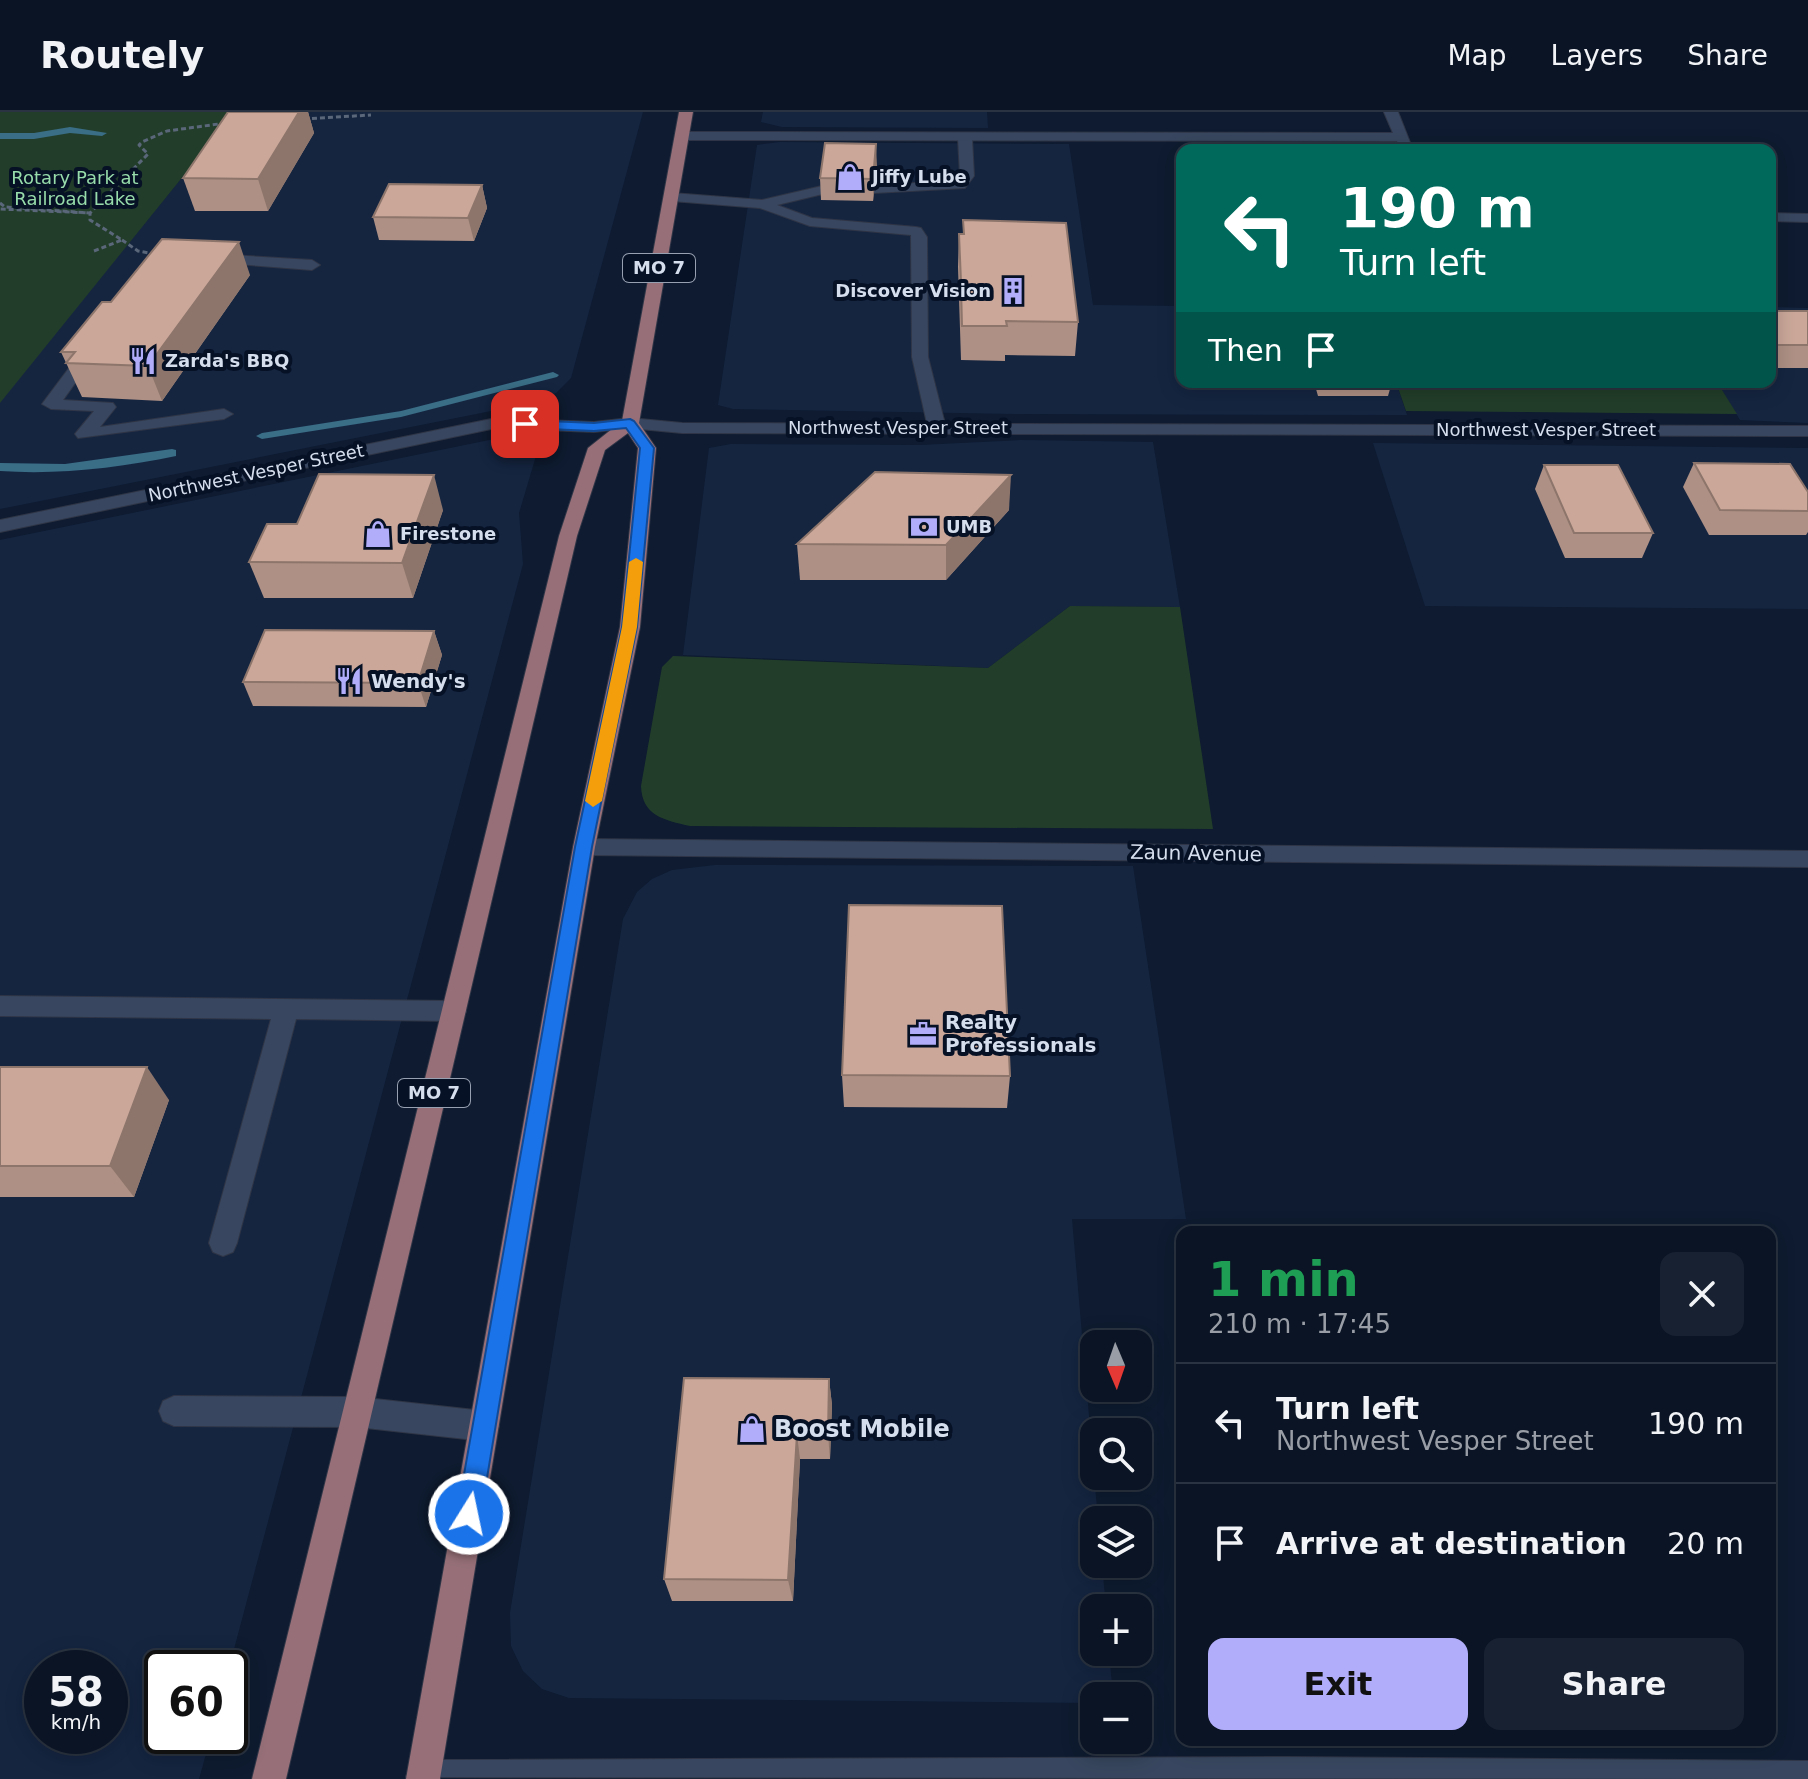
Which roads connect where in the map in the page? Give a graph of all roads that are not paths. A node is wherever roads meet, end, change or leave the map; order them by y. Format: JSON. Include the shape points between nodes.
{"nodes":[{"id":1,"x":686,"y":112,"type":"edge"},
{"id":2,"x":1391,"y":112,"type":"edge"},
{"id":3,"x":682,"y":136,"type":"junction"},
{"id":4,"x":965,"y":138,"type":"junction"},
{"id":5,"x":1405,"y":144,"type":"edge"},
{"id":6,"x":874,"y":189,"type":"edge"},
{"id":7,"x":822,"y":190,"type":"edge"},
{"id":8,"x":672,"y":197,"type":"junction"},
{"id":9,"x":762,"y":204,"type":"junction"},
{"id":10,"x":1776,"y":217,"type":"edge"},
{"id":11,"x":1808,"y":218,"type":"edge"},
{"id":12,"x":163,"y":255,"type":"edge"},
{"id":13,"x":312,"y":265,"type":"dead end"},
{"id":14,"x":97,"y":342,"type":"edge"},
{"id":15,"x":224,"y":414,"type":"dead end"},
{"id":16,"x":630,"y":423,"type":"junction"},
{"id":17,"x":937,"y":428,"type":"junction"},
{"id":18,"x":1808,"y":431,"type":"edge"},
{"id":19,"x":0,"y":526,"type":"edge"},
{"id":20,"x":584,"y":847,"type":"junction"},
{"id":21,"x":1808,"y":859,"type":"edge"},
{"id":22,"x":0,"y":1006,"type":"edge"},
{"id":23,"x":286,"y":1009,"type":"junction"},
{"id":24,"x":454,"y":1011,"type":"junction"},
{"id":25,"x":223,"y":1243,"type":"dead end"},
{"id":26,"x":174,"y":1411,"type":"dead end"},
{"id":27,"x":357,"y":1412,"type":"junction"},
{"id":28,"x":484,"y":1426,"type":"junction"},
{"id":29,"x":1098,"y":1777,"type":"edge"},
{"id":30,"x":1289,"y":1777,"type":"edge"},
{"id":31,"x":423,"y":1778,"type":"edge"},
{"id":32,"x":1808,"y":1778,"type":"edge"},
{"id":33,"x":269,"y":1779,"type":"edge"}],
"edges":[{"from":1,"to":3,"type":"main road","number":"MO 7"},
{"from":2,"to":5,"type":"street"},
{"from":3,"to":4,"type":"street"},
{"from":3,"to":8,"type":"main road","number":"MO 7"},
{"from":4,"to":5,"type":"street"},
{"from":4,"to":6,"type":"street","via":[[967,176],[960,185]]},
{"from":7,"to":9,"type":"street"},
{"from":8,"to":9,"type":"street"},
{"from":8,"to":16,"type":"main road","number":"MO 7"},
{"from":9,"to":17,"type":"street","via":[[810,222],[916,231],[920,357]]},
{"from":10,"to":11,"type":"street"},
{"from":12,"to":13,"type":"street"},
{"from":14,"to":15,"type":"street","via":[[51,404],[107,407],[84,434]]},
{"from":16,"to":17,"type":"street","name":"Northwest Vesper Street","via":[[682,428]]},
{"from":16,"to":19,"type":"street","name":"Northwest Vesper Street","via":[[496,423]]},
{"from":16,"to":20,"type":"main road","via":[[647,448],[630,627]]},
{"from":16,"to":24,"type":"main road","number":"MO 7","via":[[597,448],[568,536]]},
{"from":17,"to":18,"type":"street","name":"Northwest Vesper Street"},
{"from":20,"to":21,"type":"street","name":"Zaun Avenue"},
{"from":20,"to":28,"type":"main road"},
{"from":22,"to":23,"type":"street"},
{"from":23,"to":24,"type":"street"},
{"from":23,"to":25,"type":"street"},
{"from":24,"to":27,"type":"main road","number":"MO 7"},
{"from":26,"to":27,"type":"street"},
{"from":27,"to":28,"type":"street"},
{"from":27,"to":33,"type":"main road","number":"MO 7"},
{"from":28,"to":31,"type":"main road"},
{"from":29,"to":30,"type":"street"},
{"from":29,"to":31,"type":"street"},
{"from":30,"to":32,"type":"street"}]}
